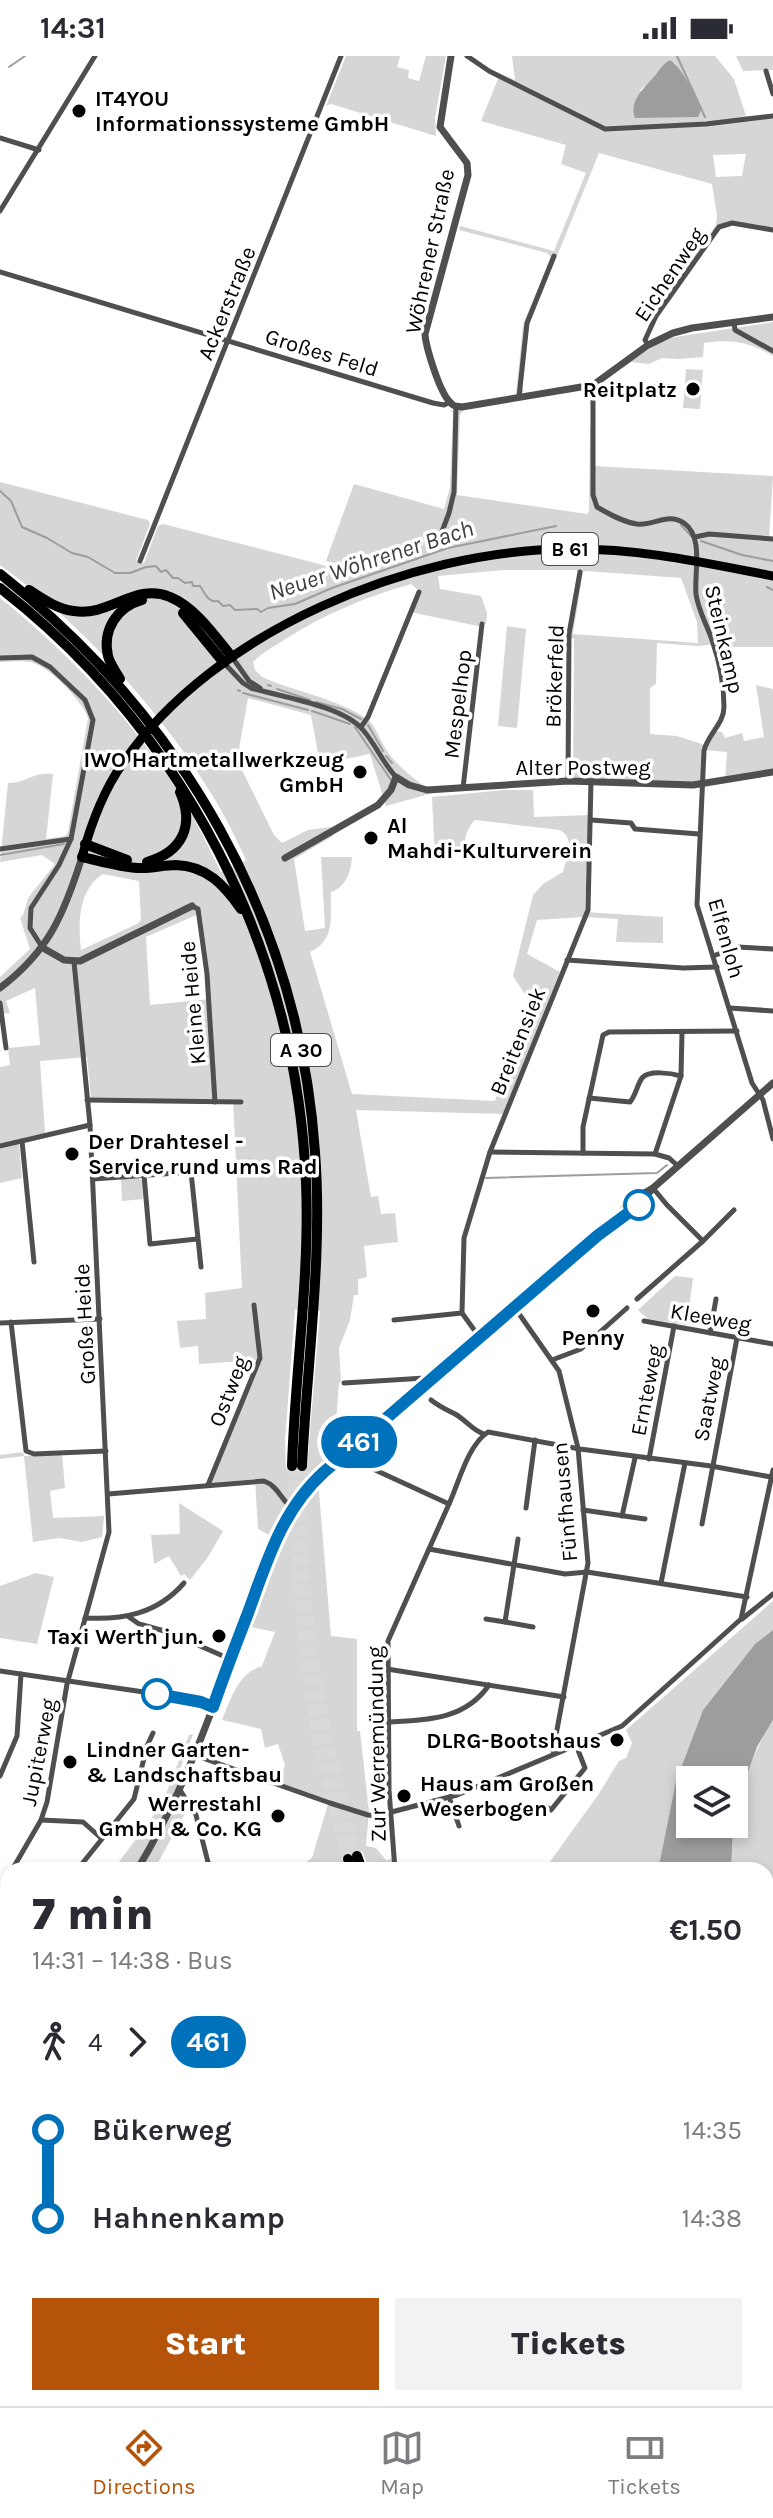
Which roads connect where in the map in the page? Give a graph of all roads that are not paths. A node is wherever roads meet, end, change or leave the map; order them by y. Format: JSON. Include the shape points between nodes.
{"nodes":[{"id":1,"x":95,"y":56,"type":"edge"},
{"id":2,"x":341,"y":56,"type":"edge"},
{"id":3,"x":451,"y":56,"type":"edge"},
{"id":4,"x":467,"y":56,"type":"edge"},
{"id":5,"x":766,"y":71,"type":"dead end"},
{"id":6,"x":773,"y":94,"type":"edge"},
{"id":7,"x":773,"y":116,"type":"edge"},
{"id":8,"x":0,"y":138,"type":"edge"},
{"id":9,"x":39,"y":150,"type":"junction"},
{"id":10,"x":0,"y":211,"type":"edge"},
{"id":11,"x":773,"y":230,"type":"edge"},
{"id":12,"x":554,"y":256,"type":"dead end"},
{"id":13,"x":0,"y":272,"type":"edge"},
{"id":14,"x":773,"y":317,"type":"edge"},
{"id":15,"x":733,"y":322,"type":"junction"},
{"id":16,"x":228,"y":340,"type":"junction"},
{"id":17,"x":648,"y":345,"type":"junction"},
{"id":18,"x":773,"y":351,"type":"edge"},
{"id":19,"x":593,"y":385,"type":"junction"},
{"id":20,"x":519,"y":398,"type":"junction"},
{"id":21,"x":453,"y":404,"type":"junction"},
{"id":22,"x":773,"y":539,"type":"edge"},
{"id":23,"x":695,"y":541,"type":"junction"},
{"id":24,"x":438,"y":542,"type":"dead end"},
{"id":25,"x":140,"y":561,"type":"dead end"},
{"id":26,"x":580,"y":572,"type":"dead end"},
{"id":27,"x":0,"y":574,"type":"edge"},
{"id":28,"x":773,"y":576,"type":"edge"},
{"id":29,"x":0,"y":588,"type":"edge"},
{"id":30,"x":419,"y":592,"type":"dead end"},
{"id":31,"x":482,"y":624,"type":"dead end"},
{"id":32,"x":0,"y":658,"type":"edge"},
{"id":33,"x":228,"y":660,"type":"junction"},
{"id":34,"x":267,"y":692,"type":"junction"},
{"id":35,"x":129,"y":695,"type":"junction"},
{"id":36,"x":361,"y":727,"type":"junction"},
{"id":37,"x":170,"y":768,"type":"junction"},
{"id":38,"x":773,"y":772,"type":"edge"},
{"id":39,"x":396,"y":777,"type":"junction"},
{"id":40,"x":568,"y":781,"type":"junction"},
{"id":41,"x":591,"y":781,"type":"junction"},
{"id":42,"x":701,"y":784,"type":"junction"},
{"id":43,"x":463,"y":789,"type":"junction"},
{"id":44,"x":591,"y":820,"type":"junction"},
{"id":45,"x":699,"y":834,"type":"junction"},
{"id":46,"x":71,"y":839,"type":"junction"},
{"id":47,"x":85,"y":844,"type":"junction"},
{"id":48,"x":0,"y":849,"type":"edge"},
{"id":49,"x":82,"y":857,"type":"junction"},
{"id":50,"x":285,"y":858,"type":"dead end"},
{"id":51,"x":192,"y":906,"type":"joint"},
{"id":52,"x":254,"y":927,"type":"junction"},
{"id":53,"x":43,"y":948,"type":"junction"},
{"id":54,"x":773,"y":948,"type":"edge"},
{"id":55,"x":713,"y":956,"type":"junction"},
{"id":56,"x":567,"y":960,"type":"junction"},
{"id":57,"x":74,"y":962,"type":"junction"},
{"id":58,"x":717,"y":967,"type":"junction"},
{"id":59,"x":0,"y":988,"type":"edge"},
{"id":60,"x":0,"y":1003,"type":"edge"},
{"id":61,"x":730,"y":1008,"type":"junction"},
{"id":62,"x":773,"y":1011,"type":"edge"},
{"id":63,"x":737,"y":1031,"type":"junction"},
{"id":64,"x":682,"y":1032,"type":"junction"},
{"id":65,"x":6,"y":1048,"type":"dead end"},
{"id":66,"x":681,"y":1076,"type":"junction"},
{"id":67,"x":773,"y":1083,"type":"edge"},
{"id":68,"x":759,"y":1095,"type":"junction"},
{"id":69,"x":589,"y":1098,"type":"junction"},
{"id":70,"x":87,"y":1100,"type":"junction"},
{"id":71,"x":215,"y":1102,"type":"junction"},
{"id":72,"x":241,"y":1102,"type":"dead end"},
{"id":73,"x":90,"y":1125,"type":"junction"},
{"id":74,"x":773,"y":1139,"type":"edge"},
{"id":75,"x":22,"y":1141,"type":"junction"},
{"id":76,"x":0,"y":1146,"type":"edge"},
{"id":77,"x":490,"y":1152,"type":"junction"},
{"id":78,"x":583,"y":1153,"type":"junction"},
{"id":79,"x":655,"y":1154,"type":"junction"},
{"id":80,"x":678,"y":1166,"type":"junction"},
{"id":81,"x":144,"y":1175,"type":"junction"},
{"id":82,"x":93,"y":1179,"type":"junction"},
{"id":83,"x":653,"y":1188,"type":"junction"},
{"id":84,"x":734,"y":1210,"type":"dead end"},
{"id":85,"x":197,"y":1239,"type":"junction"},
{"id":86,"x":703,"y":1241,"type":"junction"},
{"id":87,"x":34,"y":1262,"type":"dead end"},
{"id":88,"x":201,"y":1267,"type":"dead end"},
{"id":89,"x":637,"y":1299,"type":"dead end"},
{"id":90,"x":716,"y":1299,"type":"dead end"},
{"id":91,"x":254,"y":1305,"type":"dead end"},
{"id":92,"x":515,"y":1308,"type":"junction"},
{"id":93,"x":627,"y":1308,"type":"dead end"},
{"id":94,"x":462,"y":1313,"type":"junction"},
{"id":95,"x":100,"y":1319,"type":"junction"},
{"id":96,"x":394,"y":1320,"type":"dead end"},
{"id":97,"x":644,"y":1321,"type":"dead end"},
{"id":98,"x":11,"y":1322,"type":"junction"},
{"id":99,"x":0,"y":1323,"type":"edge"},
{"id":100,"x":674,"y":1326,"type":"junction"},
{"id":101,"x":710,"y":1333,"type":"junction"},
{"id":102,"x":480,"y":1338,"type":"junction"},
{"id":103,"x":737,"y":1338,"type":"junction"},
{"id":104,"x":773,"y":1344,"type":"edge"},
{"id":105,"x":552,"y":1360,"type":"junction"},
{"id":106,"x":430,"y":1380,"type":"junction"},
{"id":107,"x":344,"y":1383,"type":"dead end"},
{"id":108,"x":431,"y":1400,"type":"dead end"},
{"id":109,"x":484,"y":1434,"type":"junction"},
{"id":110,"x":535,"y":1440,"type":"junction"},
{"id":111,"x":578,"y":1448,"type":"junction"},
{"id":112,"x":106,"y":1451,"type":"junction"},
{"id":113,"x":348,"y":1451,"type":"junction"},
{"id":114,"x":635,"y":1458,"type":"junction"},
{"id":115,"x":649,"y":1459,"type":"junction"},
{"id":116,"x":685,"y":1463,"type":"junction"},
{"id":117,"x":711,"y":1466,"type":"junction"},
{"id":118,"x":772,"y":1474,"type":"edge"},
{"id":119,"x":207,"y":1486,"type":"junction"},
{"id":120,"x":108,"y":1494,"type":"junction"},
{"id":121,"x":449,"y":1504,"type":"junction"},
{"id":122,"x":292,"y":1508,"type":"junction"},
{"id":123,"x":526,"y":1508,"type":"dead end"},
{"id":124,"x":583,"y":1510,"type":"junction"},
{"id":125,"x":622,"y":1516,"type":"junction"},
{"id":126,"x":645,"y":1519,"type":"dead end"},
{"id":127,"x":702,"y":1524,"type":"dead end"},
{"id":128,"x":518,"y":1539,"type":"dead end"},
{"id":129,"x":429,"y":1549,"type":"junction"},
{"id":130,"x":514,"y":1566,"type":"junction"},
{"id":131,"x":587,"y":1572,"type":"junction"},
{"id":132,"x":184,"y":1583,"type":"dead end"},
{"id":133,"x":661,"y":1583,"type":"junction"},
{"id":134,"x":773,"y":1594,"type":"edge"},
{"id":135,"x":747,"y":1597,"type":"junction"},
{"id":136,"x":129,"y":1617,"type":"junction"},
{"id":137,"x":85,"y":1618,"type":"junction"},
{"id":138,"x":486,"y":1619,"type":"dead end"},
{"id":139,"x":741,"y":1619,"type":"junction"},
{"id":140,"x":505,"y":1622,"type":"junction"},
{"id":141,"x":533,"y":1627,"type":"dead end"},
{"id":142,"x":230,"y":1659,"type":"junction"},
{"id":143,"x":387,"y":1669,"type":"junction"},
{"id":144,"x":0,"y":1671,"type":"edge"},
{"id":145,"x":21,"y":1674,"type":"junction"},
{"id":146,"x":68,"y":1681,"type":"junction"},
{"id":147,"x":489,"y":1685,"type":"junction"},
{"id":148,"x":564,"y":1697,"type":"junction"},
{"id":149,"x":213,"y":1707,"type":"junction"},
{"id":150,"x":388,"y":1722,"type":"junction"},
{"id":151,"x":153,"y":1733,"type":"dead end"},
{"id":152,"x":576,"y":1745,"type":"junction"},
{"id":153,"x":555,"y":1753,"type":"junction"},
{"id":154,"x":194,"y":1755,"type":"junction"},
{"id":155,"x":0,"y":1776,"type":"edge"},
{"id":156,"x":180,"y":1790,"type":"junction"},
{"id":157,"x":449,"y":1797,"type":"junction"},
{"id":158,"x":547,"y":1807,"type":"dead end"},
{"id":159,"x":390,"y":1813,"type":"junction"},
{"id":160,"x":41,"y":1820,"type":"junction"},
{"id":161,"x":459,"y":1826,"type":"dead end"},
{"id":162,"x":101,"y":1838,"type":"junction"},
{"id":163,"x":17,"y":1862,"type":"edge"},
{"id":164,"x":83,"y":1862,"type":"edge"},
{"id":165,"x":142,"y":1862,"type":"edge"},
{"id":166,"x":208,"y":1862,"type":"edge"},
{"id":167,"x":397,"y":1862,"type":"edge"}],
"edges":[{"from":1,"to":9,"type":"street"},
{"from":2,"to":16,"type":"street","name":"Ackerstraße"},
{"from":3,"to":21,"type":"street","name":"Wöhrener Straße","via":[[440,127],[467,163],[468,175],[425,334]]},
{"from":4,"to":7,"type":"street","via":[[605,129]]},
{"from":5,"to":6,"type":"street"},
{"from":8,"to":9,"type":"street"},
{"from":9,"to":10,"type":"street"},
{"from":11,"to":17,"type":"street","name":"Eichenweg","via":[[732,223],[719,227],[656,316],[645,340]]},
{"from":12,"to":20,"type":"street","via":[[527,323]]},
{"from":13,"to":16,"type":"street","name":"Großes Feld"},
{"from":14,"to":15,"type":"street"},
{"from":15,"to":17,"type":"street","via":[[673,333]]},
{"from":15,"to":18,"type":"street","via":[[735,330]]},
{"from":16,"to":21,"type":"street","name":"Großes Feld","via":[[433,403]]},
{"from":16,"to":25,"type":"street","name":"Ackerstraße"},
{"from":17,"to":19,"type":"street"},
{"from":19,"to":20,"type":"street"},
{"from":19,"to":23,"type":"street","via":[[594,503],[632,523],[676,519]]},
{"from":20,"to":21,"type":"street"},
{"from":21,"to":24,"type":"street","via":[[454,492]]},
{"from":22,"to":23,"type":"street","via":[[709,534]]},
{"from":23,"to":42,"type":"street","name":"Steinkamp","via":[[696,592],[715,648],[725,709],[706,741]]},
{"from":26,"to":40,"type":"street","name":"Brökerfeld","via":[[569,634]]},
{"from":27,"to":33,"type":"highway","via":[[59,608],[77,612],[104,609],[148,593],[170,597],[190,609]]},
{"from":27,"to":35,"type":"highway","number":"A 30","via":[[71,634]]},
{"from":28,"to":33,"type":"main road","number":"B 61","via":[[618,550],[504,553],[370,586],[274,631]]},
{"from":29,"to":37,"type":"highway","number":"A 30","via":[[91,669]]},
{"from":30,"to":36,"type":"street"},
{"from":31,"to":43,"type":"street","name":"Mespelhop"},
{"from":32,"to":46,"type":"street","via":[[32,657],[50,667],[91,712]]},
{"from":33,"to":34,"type":"street"},
{"from":33,"to":34,"type":"street","via":[[243,683]]},
{"from":33,"to":35,"type":"highway","via":[[179,609],[153,599],[134,603],[110,625],[106,646]]},
{"from":33,"to":47,"type":"main road","number":"B 61","via":[[190,688],[131,752],[104,796]]},
{"from":34,"to":36,"type":"street","via":[[339,713]]},
{"from":35,"to":52,"type":"highway","number":"A 30","via":[[190,778],[242,870],[277,960],[298,1034],[313,1127],[317,1228],[297,1466],[305,1156],[290,1053]]},
{"from":36,"to":39,"type":"street"},
{"from":37,"to":47,"type":"highway","via":[[186,810],[182,838],[170,852],[145,863],[131,862]]},
{"from":37,"to":52,"type":"highway","number":"A 30","via":[[220,852]]},
{"from":38,"to":42,"type":"street","name":"Alter Postweg"},
{"from":39,"to":43,"type":"street","name":"Alter Postweg","via":[[421,789]]},
{"from":39,"to":50,"type":"street","via":[[378,805]]},
{"from":40,"to":41,"type":"street","name":"Alter Postweg"},
{"from":40,"to":43,"type":"street","name":"Alter Postweg"},
{"from":41,"to":42,"type":"street","name":"Alter Postweg"},
{"from":41,"to":44,"type":"street","name":"Breitensiek"},
{"from":42,"to":45,"type":"street","name":"Elfenloh"},
{"from":44,"to":45,"type":"street"},
{"from":44,"to":56,"type":"street","name":"Breitensiek","via":[[589,905]]},
{"from":45,"to":55,"type":"street","name":"Elfenloh","via":[[697,905]]},
{"from":46,"to":48,"type":"street"},
{"from":46,"to":53,"type":"street","via":[[31,908],[30,928]]},
{"from":47,"to":49,"type":"main road","number":"B 61"},
{"from":49,"to":52,"type":"highway","via":[[133,868],[176,865],[201,870],[227,889]]},
{"from":49,"to":53,"type":"street","via":[[66,906]]},
{"from":51,"to":57,"type":"street"},
{"from":51,"to":71,"type":"street","name":"Kleine Heide","via":[[198,909],[203,941]]},
{"from":53,"to":57,"type":"street"},
{"from":53,"to":59,"type":"street"},
{"from":54,"to":55,"type":"street","via":[[738,947]]},
{"from":55,"to":58,"type":"street","name":"Elfenloh"},
{"from":56,"to":58,"type":"street"},
{"from":56,"to":77,"type":"street","name":"Breitensiek"},
{"from":57,"to":70,"type":"street","name":"Große Heide"},
{"from":58,"to":61,"type":"street","name":"Elfenloh"},
{"from":60,"to":65,"type":"street"},
{"from":61,"to":62,"type":"street"},
{"from":61,"to":63,"type":"street","name":"Elfenloh"},
{"from":63,"to":64,"type":"street"},
{"from":63,"to":68,"type":"street","name":"Elfenloh"},
{"from":64,"to":66,"type":"street"},
{"from":64,"to":69,"type":"street","via":[[603,1035]]},
{"from":66,"to":69,"type":"street","via":[[642,1078],[630,1102]]},
{"from":66,"to":79,"type":"street"},
{"from":67,"to":68,"type":"street"},
{"from":68,"to":74,"type":"street","name":"Elfenloh"},
{"from":68,"to":80,"type":"street"},
{"from":69,"to":78,"type":"street"},
{"from":70,"to":71,"type":"street"},
{"from":70,"to":73,"type":"street","name":"Große Heide"},
{"from":71,"to":72,"type":"street"},
{"from":73,"to":75,"type":"street"},
{"from":73,"to":82,"type":"street","name":"Große Heide"},
{"from":75,"to":76,"type":"street"},
{"from":75,"to":87,"type":"street"},
{"from":77,"to":78,"type":"street"},
{"from":77,"to":94,"type":"street","name":"Breitensiek","via":[[464,1238]]},
{"from":78,"to":79,"type":"street"},
{"from":79,"to":80,"type":"street"},
{"from":80,"to":83,"type":"street"},
{"from":81,"to":82,"type":"street"},
{"from":81,"to":85,"type":"street","via":[[191,1172]]},
{"from":81,"to":85,"type":"street","via":[[150,1244]]},
{"from":82,"to":95,"type":"street","name":"Große Heide"},
{"from":83,"to":86,"type":"street"},
{"from":83,"to":92,"type":"street","via":[[634,1199]]},
{"from":84,"to":86,"type":"street"},
{"from":85,"to":88,"type":"street"},
{"from":86,"to":89,"type":"street"},
{"from":90,"to":101,"type":"street"},
{"from":91,"to":119,"type":"street","name":"Ostweg","via":[[260,1358]]},
{"from":92,"to":102,"type":"street"},
{"from":92,"to":105,"type":"street","name":"Fünfhausen"},
{"from":93,"to":105,"type":"street","via":[[581,1349]]},
{"from":94,"to":96,"type":"street"},
{"from":94,"to":102,"type":"street"},
{"from":95,"to":98,"type":"street"},
{"from":95,"to":112,"type":"street","name":"Große Heide"},
{"from":97,"to":100,"type":"street","name":"Kleeweg"},
{"from":98,"to":99,"type":"street"},
{"from":98,"to":112,"type":"street","via":[[29,1454]]},
{"from":100,"to":101,"type":"street","name":"Kleeweg"},
{"from":100,"to":115,"type":"street","name":"Ernteweg"},
{"from":101,"to":103,"type":"street","name":"Kleeweg"},
{"from":102,"to":106,"type":"street"},
{"from":103,"to":104,"type":"street","name":"Kleeweg"},
{"from":103,"to":117,"type":"street","name":"Saatweg"},
{"from":105,"to":111,"type":"street","name":"Fünfhausen"},
{"from":106,"to":107,"type":"street"},
{"from":106,"to":113,"type":"street"},
{"from":108,"to":109,"type":"street"},
{"from":109,"to":110,"type":"street"},
{"from":109,"to":121,"type":"street","name":"Zur Werremündung"},
{"from":110,"to":111,"type":"street"},
{"from":110,"to":123,"type":"street"},
{"from":111,"to":114,"type":"street"},
{"from":111,"to":124,"type":"street","name":"Fünfhausen"},
{"from":112,"to":120,"type":"street","name":"Große Heide"},
{"from":113,"to":121,"type":"street","via":[[360,1463]]},
{"from":113,"to":122,"type":"street"},
{"from":114,"to":115,"type":"street"},
{"from":114,"to":125,"type":"street"},
{"from":115,"to":116,"type":"street"},
{"from":116,"to":117,"type":"street"},
{"from":116,"to":133,"type":"street"},
{"from":117,"to":118,"type":"street"},
{"from":117,"to":127,"type":"street","name":"Saatweg"},
{"from":118,"to":135,"type":"street"},
{"from":119,"to":120,"type":"street"},
{"from":119,"to":122,"type":"street","via":[[264,1481]]},
{"from":120,"to":137,"type":"street","name":"Große Heide","via":[[109,1532]]},
{"from":121,"to":129,"type":"street","name":"Zur Werremündung"},
{"from":122,"to":142,"type":"street","via":[[270,1551]]},
{"from":124,"to":125,"type":"street"},
{"from":124,"to":131,"type":"street","name":"Fünfhausen"},
{"from":125,"to":126,"type":"street"},
{"from":128,"to":130,"type":"street"},
{"from":129,"to":130,"type":"street"},
{"from":129,"to":143,"type":"street","name":"Zur Werremündung","via":[[388,1641]]},
{"from":130,"to":131,"type":"street"},
{"from":130,"to":140,"type":"street"},
{"from":131,"to":133,"type":"street"},
{"from":131,"to":148,"type":"street","name":"Fünfhausen"},
{"from":132,"to":136,"type":"street","via":[[173,1596]]},
{"from":133,"to":135,"type":"street"},
{"from":134,"to":139,"type":"street"},
{"from":135,"to":139,"type":"street"},
{"from":136,"to":137,"type":"street"},
{"from":136,"to":142,"type":"street"},
{"from":137,"to":146,"type":"street","name":"Große Heide"},
{"from":138,"to":140,"type":"street"},
{"from":139,"to":152,"type":"street","via":[[622,1726]]},
{"from":140,"to":141,"type":"street"},
{"from":142,"to":149,"type":"street"},
{"from":143,"to":147,"type":"street"},
{"from":143,"to":150,"type":"street","name":"Zur Werremündung"},
{"from":144,"to":145,"type":"street"},
{"from":145,"to":146,"type":"street"},
{"from":145,"to":155,"type":"street","via":[[17,1736]]},
{"from":146,"to":149,"type":"street"},
{"from":146,"to":160,"type":"street","name":"Jupiterweg"},
{"from":147,"to":148,"type":"street"},
{"from":147,"to":150,"type":"street","via":[[482,1696],[450,1715]]},
{"from":148,"to":153,"type":"street","name":"Fünfhausen"},
{"from":149,"to":154,"type":"street"},
{"from":150,"to":159,"type":"street","name":"Zur Werremündung"},
{"from":151,"to":162,"type":"street","via":[[134,1799]]},
{"from":152,"to":153,"type":"street"},
{"from":152,"to":158,"type":"street","via":[[585,1768],[551,1810]]},
{"from":153,"to":157,"type":"street"},
{"from":154,"to":156,"type":"street"},
{"from":154,"to":159,"type":"street","via":[[368,1815]]},
{"from":156,"to":165,"type":"street"},
{"from":156,"to":166,"type":"street","via":[[196,1815]]},
{"from":157,"to":159,"type":"street"},
{"from":157,"to":161,"type":"street"},
{"from":159,"to":167,"type":"street","name":"Zur Werremündung"},
{"from":160,"to":162,"type":"street","via":[[83,1822]]},
{"from":160,"to":163,"type":"street","name":"Jupiterweg"},
{"from":162,"to":164,"type":"street"}]}
